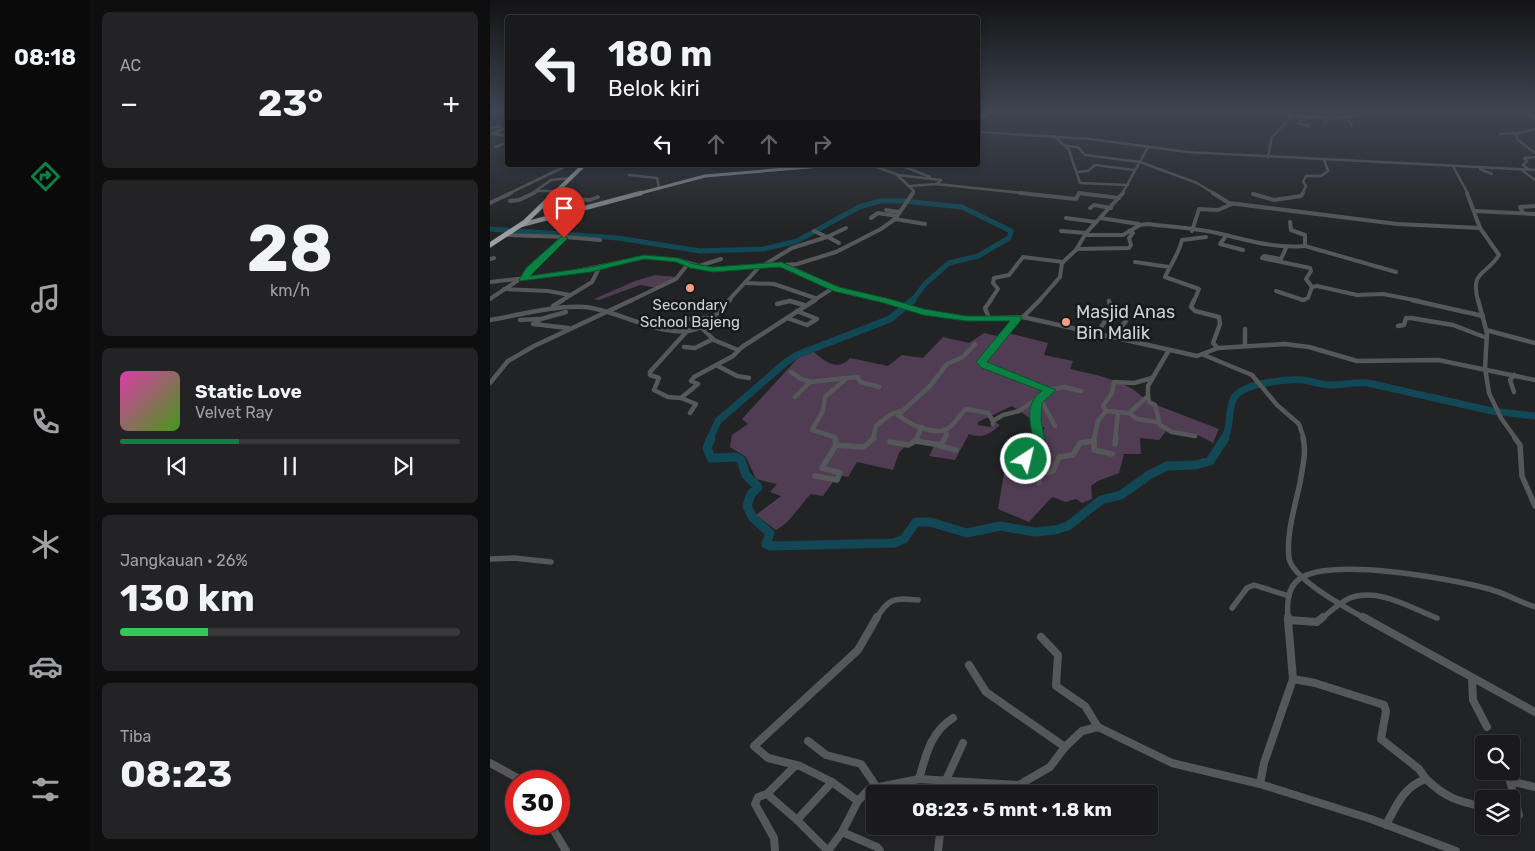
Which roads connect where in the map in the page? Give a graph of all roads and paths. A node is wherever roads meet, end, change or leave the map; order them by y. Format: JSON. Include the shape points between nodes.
{"nodes":[{"id":1,"x":1068,"y":151,"type":"edge"},
{"id":2,"x":1081,"y":151,"type":"edge"},
{"id":3,"x":1146,"y":151,"type":"edge"},
{"id":4,"x":1177,"y":151,"type":"edge"},
{"id":5,"x":1269,"y":151,"type":"edge"},
{"id":6,"x":1268,"y":157,"type":"junction"},
{"id":7,"x":1535,"y":157,"type":"edge"},
{"id":8,"x":1324,"y":160,"type":"junction"},
{"id":9,"x":1140,"y":162,"type":"junction"},
{"id":10,"x":1453,"y":166,"type":"junction"},
{"id":11,"x":564,"y":167,"type":"edge"},
{"id":12,"x":582,"y":167,"type":"edge"},
{"id":13,"x":808,"y":167,"type":"edge"},
{"id":14,"x":875,"y":167,"type":"edge"},
{"id":15,"x":905,"y":167,"type":"edge"},
{"id":16,"x":1480,"y":168,"type":"junction"},
{"id":17,"x":1134,"y":170,"type":"junction"},
{"id":18,"x":1522,"y":170,"type":"junction"},
{"id":19,"x":1530,"y":170,"type":"junction"},
{"id":20,"x":1535,"y":170,"type":"edge"},
{"id":21,"x":1078,"y":172,"type":"junction"},
{"id":22,"x":1492,"y":174,"type":"dead end"},
{"id":23,"x":629,"y":175,"type":"dead end"},
{"id":24,"x":897,"y":175,"type":"junction"},
{"id":25,"x":571,"y":178,"type":"junction"},
{"id":26,"x":931,"y":178,"type":"junction"},
{"id":27,"x":1535,"y":180,"type":"edge"},
{"id":28,"x":937,"y":184,"type":"junction"},
{"id":29,"x":1128,"y":185,"type":"junction"},
{"id":30,"x":910,"y":186,"type":"junction"},
{"id":31,"x":659,"y":188,"type":"junction"},
{"id":32,"x":558,"y":191,"type":"junction"},
{"id":33,"x":534,"y":192,"type":"junction"},
{"id":34,"x":1253,"y":194,"type":"dead end"},
{"id":35,"x":598,"y":197,"type":"dead end"},
{"id":36,"x":550,"y":198,"type":"junction"},
{"id":37,"x":1118,"y":198,"type":"junction"},
{"id":38,"x":510,"y":200,"type":"dead end"},
{"id":39,"x":490,"y":203,"type":"edge"},
{"id":40,"x":1243,"y":204,"type":"junction"},
{"id":41,"x":1535,"y":206,"type":"edge"},
{"id":42,"x":1090,"y":208,"type":"dead end"},
{"id":43,"x":1110,"y":208,"type":"junction"},
{"id":44,"x":886,"y":210,"type":"dead end"},
{"id":45,"x":1474,"y":211,"type":"junction"},
{"id":46,"x":1523,"y":213,"type":"junction"},
{"id":47,"x":1535,"y":214,"type":"edge"},
{"id":48,"x":1071,"y":215,"type":"dead end"},
{"id":49,"x":897,"y":216,"type":"junction"},
{"id":50,"x":871,"y":218,"type":"dead end"},
{"id":51,"x":1066,"y":218,"type":"dead end"},
{"id":52,"x":1098,"y":220,"type":"junction"},
{"id":53,"x":1290,"y":222,"type":"dead end"},
{"id":54,"x":925,"y":224,"type":"dead end"},
{"id":55,"x":1141,"y":224,"type":"junction"},
{"id":56,"x":521,"y":225,"type":"junction"},
{"id":57,"x":846,"y":228,"type":"dead end"},
{"id":58,"x":1480,"y":228,"type":"junction"},
{"id":59,"x":816,"y":231,"type":"dead end"},
{"id":60,"x":1061,"y":231,"type":"dead end"},
{"id":61,"x":1130,"y":231,"type":"junction"},
{"id":62,"x":1192,"y":231,"type":"junction"},
{"id":63,"x":509,"y":233,"type":"junction"},
{"id":64,"x":1085,"y":234,"type":"junction"},
{"id":65,"x":1226,"y":236,"type":"junction"},
{"id":66,"x":565,"y":237,"type":"junction"},
{"id":67,"x":827,"y":237,"type":"junction"},
{"id":68,"x":1206,"y":237,"type":"dead end"},
{"id":69,"x":600,"y":240,"type":"dead end"},
{"id":70,"x":839,"y":243,"type":"dead end"},
{"id":71,"x":490,"y":245,"type":"edge"},
{"id":72,"x":1305,"y":246,"type":"junction"},
{"id":73,"x":1286,"y":248,"type":"junction"},
{"id":74,"x":1077,"y":249,"type":"junction"},
{"id":75,"x":1243,"y":250,"type":"dead end"},
{"id":76,"x":720,"y":259,"type":"dead end"},
{"id":77,"x":1063,"y":262,"type":"junction"},
{"id":78,"x":1135,"y":262,"type":"dead end"},
{"id":79,"x":688,"y":264,"type":"junction"},
{"id":80,"x":762,"y":265,"type":"junction"},
{"id":81,"x":785,"y":265,"type":"junction"},
{"id":82,"x":695,"y":267,"type":"junction"},
{"id":83,"x":1169,"y":267,"type":"junction"},
{"id":84,"x":599,"y":268,"type":"junction"},
{"id":85,"x":1396,"y":272,"type":"dead end"},
{"id":86,"x":520,"y":280,"type":"junction"},
{"id":87,"x":490,"y":282,"type":"edge"},
{"id":88,"x":745,"y":283,"type":"junction"},
{"id":89,"x":1312,"y":287,"type":"junction"},
{"id":90,"x":833,"y":288,"type":"junction"},
{"id":91,"x":504,"y":290,"type":"junction"},
{"id":92,"x":1276,"y":291,"type":"dead end"},
{"id":93,"x":570,"y":295,"type":"junction"},
{"id":94,"x":815,"y":298,"type":"junction"},
{"id":95,"x":490,"y":300,"type":"edge"},
{"id":96,"x":1109,"y":301,"type":"dead end"},
{"id":97,"x":777,"y":304,"type":"dead end"},
{"id":98,"x":804,"y":306,"type":"junction"},
{"id":99,"x":550,"y":308,"type":"junction"},
{"id":100,"x":609,"y":310,"type":"junction"},
{"id":101,"x":797,"y":311,"type":"junction"},
{"id":102,"x":566,"y":312,"type":"dead end"},
{"id":103,"x":1483,"y":316,"type":"junction"},
{"id":104,"x":1020,"y":317,"type":"junction"},
{"id":105,"x":711,"y":318,"type":"junction"},
{"id":106,"x":787,"y":318,"type":"junction"},
{"id":107,"x":989,"y":318,"type":"junction"},
{"id":108,"x":541,"y":319,"type":"junction"},
{"id":109,"x":686,"y":319,"type":"dead end"},
{"id":110,"x":490,"y":320,"type":"edge"},
{"id":111,"x":520,"y":320,"type":"dead end"},
{"id":112,"x":1126,"y":321,"type":"dead end"},
{"id":113,"x":701,"y":326,"type":"junction"},
{"id":114,"x":1398,"y":326,"type":"dead end"},
{"id":115,"x":568,"y":328,"type":"junction"},
{"id":116,"x":1245,"y":329,"type":"dead end"},
{"id":117,"x":688,"y":330,"type":"junction"},
{"id":118,"x":1486,"y":330,"type":"junction"},
{"id":119,"x":1097,"y":333,"type":"junction"},
{"id":120,"x":1113,"y":337,"type":"junction"},
{"id":121,"x":1487,"y":338,"type":"junction"},
{"id":122,"x":712,"y":339,"type":"junction"},
{"id":123,"x":1535,"y":343,"type":"edge"},
{"id":124,"x":975,"y":344,"type":"dead end"},
{"id":125,"x":1245,"y":346,"type":"junction"},
{"id":126,"x":684,"y":347,"type":"dead end"},
{"id":127,"x":1218,"y":348,"type":"junction"},
{"id":128,"x":738,"y":350,"type":"junction"},
{"id":129,"x":1169,"y":350,"type":"junction"},
{"id":130,"x":1204,"y":355,"type":"junction"},
{"id":131,"x":716,"y":365,"type":"junction"},
{"id":132,"x":1485,"y":368,"type":"junction"},
{"id":133,"x":791,"y":372,"type":"dead end"},
{"id":134,"x":1514,"y":375,"type":"junction"},
{"id":135,"x":749,"y":378,"type":"dead end"},
{"id":136,"x":847,"y":378,"type":"junction"},
{"id":137,"x":1152,"y":378,"type":"junction"},
{"id":138,"x":1535,"y":380,"type":"edge"},
{"id":139,"x":812,"y":382,"type":"junction"},
{"id":140,"x":490,"y":383,"type":"edge"},
{"id":141,"x":879,"y":387,"type":"dead end"},
{"id":142,"x":1050,"y":390,"type":"junction"},
{"id":143,"x":1080,"y":391,"type":"dead end"},
{"id":144,"x":1514,"y":392,"type":"dead end"},
{"id":145,"x":1148,"y":396,"type":"junction"},
{"id":146,"x":680,"y":398,"type":"junction"},
{"id":147,"x":795,"y":398,"type":"dead end"},
{"id":148,"x":1039,"y":399,"type":"junction"},
{"id":149,"x":900,"y":411,"type":"junction"},
{"id":150,"x":1106,"y":412,"type":"junction"},
{"id":151,"x":690,"y":413,"type":"dead end"},
{"id":152,"x":1129,"y":413,"type":"junction"},
{"id":153,"x":1118,"y":414,"type":"junction"},
{"id":154,"x":1158,"y":422,"type":"junction"},
{"id":155,"x":922,"y":426,"type":"junction"},
{"id":156,"x":1055,"y":426,"type":"dead end"},
{"id":157,"x":944,"y":430,"type":"junction"},
{"id":158,"x":1195,"y":436,"type":"dead end"},
{"id":159,"x":915,"y":441,"type":"junction"},
{"id":160,"x":1094,"y":441,"type":"junction"},
{"id":161,"x":890,"y":442,"type":"dead end"},
{"id":162,"x":836,"y":444,"type":"junction"},
{"id":163,"x":1115,"y":444,"type":"dead end"},
{"id":164,"x":940,"y":445,"type":"junction"},
{"id":165,"x":956,"y":450,"type":"dead end"},
{"id":166,"x":1112,"y":454,"type":"dead end"},
{"id":167,"x":1040,"y":474,"type":"junction"},
{"id":168,"x":815,"y":476,"type":"dead end"},
{"id":169,"x":1038,"y":483,"type":"dead end"},
{"id":170,"x":1535,"y":506,"type":"edge"},
{"id":171,"x":490,"y":559,"type":"edge"},
{"id":172,"x":550,"y":562,"type":"dead end"},
{"id":173,"x":1302,"y":576,"type":"junction"},
{"id":174,"x":1289,"y":596,"type":"junction"},
{"id":175,"x":918,"y":600,"type":"dead end"},
{"id":176,"x":1341,"y":605,"type":"junction"},
{"id":177,"x":1535,"y":607,"type":"edge"},
{"id":178,"x":1232,"y":608,"type":"dead end"},
{"id":179,"x":1437,"y":618,"type":"dead end"},
{"id":180,"x":1288,"y":620,"type":"junction"},
{"id":181,"x":1041,"y":637,"type":"dead end"},
{"id":182,"x":968,"y":665,"type":"dead end"},
{"id":183,"x":1472,"y":678,"type":"junction"},
{"id":184,"x":1293,"y":679,"type":"junction"},
{"id":185,"x":1535,"y":712,"type":"edge"},
{"id":186,"x":953,"y":718,"type":"dead end"},
{"id":187,"x":1098,"y":727,"type":"junction"},
{"id":188,"x":1487,"y":727,"type":"dead end"},
{"id":189,"x":808,"y":741,"type":"dead end"},
{"id":190,"x":964,"y":743,"type":"dead end"},
{"id":191,"x":1065,"y":747,"type":"junction"},
{"id":192,"x":490,"y":763,"type":"edge"},
{"id":193,"x":796,"y":765,"type":"junction"},
{"id":194,"x":505,"y":771,"type":"edge"},
{"id":195,"x":918,"y":779,"type":"junction"},
{"id":196,"x":1426,"y":779,"type":"junction"},
{"id":197,"x":946,"y":780,"type":"junction"},
{"id":198,"x":832,"y":782,"type":"junction"},
{"id":199,"x":1260,"y":784,"type":"junction"},
{"id":200,"x":875,"y":785,"type":"edge"},
{"id":201,"x":882,"y":785,"type":"edge"},
{"id":202,"x":946,"y":785,"type":"edge"},
{"id":203,"x":1535,"y":787,"type":"edge"},
{"id":204,"x":1511,"y":790,"type":"edge"},
{"id":205,"x":866,"y":791,"type":"edge"},
{"id":206,"x":767,"y":794,"type":"junction"},
{"id":207,"x":858,"y":801,"type":"junction"},
{"id":208,"x":1475,"y":806,"type":"edge"},
{"id":209,"x":797,"y":820,"type":"junction"},
{"id":210,"x":1386,"y":825,"type":"junction"},
{"id":211,"x":842,"y":832,"type":"junction"},
{"id":212,"x":557,"y":835,"type":"edge"},
{"id":213,"x":940,"y":835,"type":"edge"},
{"id":214,"x":566,"y":851,"type":"edge"},
{"id":215,"x":775,"y":851,"type":"edge"},
{"id":216,"x":828,"y":851,"type":"edge"},
{"id":217,"x":880,"y":851,"type":"edge"},
{"id":218,"x":938,"y":851,"type":"edge"},
{"id":219,"x":1456,"y":851,"type":"edge"}],
"edges":[{"from":1,"to":21,"type":"street"},
{"from":2,"to":9,"type":"street","via":[[1084,154]]},
{"from":3,"to":9,"type":"street"},
{"from":4,"to":6,"type":"street"},
{"from":5,"to":6,"type":"street"},
{"from":6,"to":8,"type":"street"},
{"from":7,"to":19,"type":"street","via":[[1524,158],[1527,161],[1523,165]]},
{"from":8,"to":10,"type":"street"},
{"from":8,"to":34,"type":"street","via":[[1328,171],[1322,176],[1306,176],[1301,196],[1274,200]]},
{"from":9,"to":17,"type":"street"},
{"from":9,"to":40,"type":"street","via":[[1201,185],[1226,202]]},
{"from":10,"to":16,"type":"street"},
{"from":10,"to":45,"type":"street"},
{"from":11,"to":39,"type":"street"},
{"from":12,"to":25,"type":"highway"},
{"from":13,"to":31,"type":"main road","via":[[720,174]]},
{"from":14,"to":24,"type":"street"},
{"from":15,"to":26,"type":"street"},
{"from":16,"to":18,"type":"street"},
{"from":16,"to":22,"type":"street","via":[[1484,173]]},
{"from":17,"to":21,"type":"street","via":[[1098,165],[1092,166],[1088,172]]},
{"from":17,"to":29,"type":"street"},
{"from":18,"to":19,"type":"street"},
{"from":18,"to":27,"type":"street"},
{"from":19,"to":20,"type":"street"},
{"from":21,"to":29,"type":"street","via":[[1077,180],[1081,183]]},
{"from":23,"to":31,"type":"street","via":[[657,178]]},
{"from":24,"to":26,"type":"street"},
{"from":24,"to":30,"type":"street"},
{"from":25,"to":32,"type":"highway"},
{"from":25,"to":33,"type":"street","via":[[549,181]]},
{"from":26,"to":28,"type":"street","via":[[941,180]]},
{"from":28,"to":30,"type":"street"},
{"from":28,"to":37,"type":"street","via":[[1062,198],[1077,198],[1082,192]]},
{"from":29,"to":37,"type":"street"},
{"from":30,"to":49,"type":"street","via":[[914,191]]},
{"from":31,"to":56,"type":"main road"},
{"from":32,"to":33,"type":"street"},
{"from":32,"to":36,"type":"highway"},
{"from":33,"to":38,"type":"street","via":[[521,199]]},
{"from":35,"to":36,"type":"street","via":[[590,200]]},
{"from":36,"to":56,"type":"highway"},
{"from":37,"to":43,"type":"street"},
{"from":40,"to":58,"type":"street","via":[[1397,224]]},
{"from":40,"to":62,"type":"street","via":[[1230,204],[1217,210],[1200,209]]},
{"from":41,"to":46,"type":"street","via":[[1520,207]]},
{"from":42,"to":43,"type":"street","via":[[1094,205]]},
{"from":43,"to":52,"type":"street"},
{"from":44,"to":49,"type":"street"},
{"from":45,"to":46,"type":"street"},
{"from":45,"to":58,"type":"street"},
{"from":46,"to":47,"type":"street"},
{"from":48,"to":52,"type":"street"},
{"from":49,"to":50,"type":"street","via":[[880,213]]},
{"from":49,"to":54,"type":"street"},
{"from":49,"to":81,"type":"street","via":[[881,229],[836,252]]},
{"from":51,"to":52,"type":"street"},
{"from":52,"to":55,"type":"street"},
{"from":52,"to":64,"type":"street"},
{"from":53,"to":72,"type":"street","via":[[1291,230],[1305,235]]},
{"from":55,"to":61,"type":"street"},
{"from":55,"to":62,"type":"street"},
{"from":56,"to":63,"type":"highway"},
{"from":57,"to":67,"type":"street"},
{"from":58,"to":103,"type":"street","via":[[1499,255],[1483,268],[1474,286]]},
{"from":59,"to":67,"type":"street"},
{"from":60,"to":64,"type":"street"},
{"from":61,"to":64,"type":"street","via":[[1120,235]]},
{"from":61,"to":74,"type":"street","via":[[1133,234],[1128,248]]},
{"from":62,"to":65,"type":"street"},
{"from":63,"to":66,"type":"street"},
{"from":63,"to":71,"type":"highway"},
{"from":64,"to":74,"type":"street"},
{"from":65,"to":73,"type":"street"},
{"from":65,"to":75,"type":"street","via":[[1220,244]]},
{"from":66,"to":69,"type":"street"},
{"from":66,"to":86,"type":"street"},
{"from":67,"to":70,"type":"street"},
{"from":67,"to":80,"type":"street","via":[[792,248]]},
{"from":68,"to":83,"type":"street","via":[[1182,240],[1177,258]]},
{"from":72,"to":73,"type":"street"},
{"from":72,"to":85,"type":"street"},
{"from":73,"to":89,"type":"street","via":[[1281,259],[1262,258],[1310,268],[1306,279]]},
{"from":74,"to":77,"type":"street"},
{"from":76,"to":82,"type":"street"},
{"from":77,"to":104,"type":"street","via":[[1056,283],[1040,302]]},
{"from":77,"to":107,"type":"street","via":[[1025,257],[1009,275],[994,278],[993,283],[998,289],[985,308]]},
{"from":78,"to":83,"type":"street"},
{"from":79,"to":82,"type":"street"},
{"from":79,"to":84,"type":"street","via":[[648,257]]},
{"from":79,"to":100,"type":"street","via":[[676,279]]},
{"from":80,"to":81,"type":"street"},
{"from":80,"to":82,"type":"street","via":[[717,270]]},
{"from":80,"to":88,"type":"street"},
{"from":81,"to":90,"type":"street"},
{"from":83,"to":127,"type":"street","via":[[1166,279],[1189,283],[1199,289],[1192,309],[1220,319],[1213,339]]},
{"from":84,"to":86,"type":"street"},
{"from":84,"to":93,"type":"street","via":[[592,282]]},
{"from":86,"to":87,"type":"street"},
{"from":86,"to":91,"type":"street"},
{"from":88,"to":94,"type":"street","via":[[774,284]]},
{"from":88,"to":105,"type":"street"},
{"from":89,"to":92,"type":"street","via":[[1304,300]]},
{"from":89,"to":103,"type":"street","via":[[1361,296],[1390,295]]},
{"from":90,"to":94,"type":"street"},
{"from":90,"to":107,"type":"street","via":[[961,318]]},
{"from":91,"to":93,"type":"street","via":[[559,291]]},
{"from":91,"to":95,"type":"street"},
{"from":93,"to":99,"type":"street"},
{"from":94,"to":98,"type":"street"},
{"from":96,"to":119,"type":"street","via":[[1112,311]]},
{"from":97,"to":98,"type":"street","via":[[790,301]]},
{"from":98,"to":101,"type":"street"},
{"from":99,"to":100,"type":"street","via":[[584,306]]},
{"from":99,"to":110,"type":"street"},
{"from":100,"to":115,"type":"street"},
{"from":100,"to":117,"type":"street","via":[[662,327]]},
{"from":101,"to":106,"type":"street"},
{"from":101,"to":106,"type":"street","via":[[817,319],[807,325]]},
{"from":102,"to":108,"type":"street"},
{"from":103,"to":118,"type":"street"},
{"from":104,"to":107,"type":"street"},
{"from":104,"to":119,"type":"street"},
{"from":104,"to":142,"type":"street","via":[[991,348],[982,363]]},
{"from":105,"to":109,"type":"street"},
{"from":105,"to":113,"type":"street"},
{"from":106,"to":128,"type":"street"},
{"from":108,"to":111,"type":"street"},
{"from":108,"to":115,"type":"street","via":[[534,324]]},
{"from":112,"to":120,"type":"street"},
{"from":113,"to":117,"type":"street"},
{"from":113,"to":122,"type":"street"},
{"from":114,"to":121,"type":"street","via":[[1404,325],[1406,318],[1411,318],[1453,325]]},
{"from":115,"to":140,"type":"street","via":[[510,359]]},
{"from":116,"to":125,"type":"street"},
{"from":117,"to":146,"type":"street","via":[[650,372],[659,378],[655,391]]},
{"from":118,"to":121,"type":"street"},
{"from":118,"to":123,"type":"street"},
{"from":119,"to":120,"type":"street"},
{"from":120,"to":129,"type":"street"},
{"from":121,"to":132,"type":"street"},
{"from":122,"to":126,"type":"street","via":[[696,348]]},
{"from":122,"to":128,"type":"street"},
{"from":124,"to":149,"type":"street","via":[[963,357],[947,364],[933,382]]},
{"from":125,"to":127,"type":"street"},
{"from":125,"to":132,"type":"street","via":[[1285,344],[1309,347],[1357,361],[1431,359]]},
{"from":127,"to":130,"type":"street"},
{"from":128,"to":131,"type":"street"},
{"from":129,"to":130,"type":"street"},
{"from":129,"to":137,"type":"street"},
{"from":130,"to":173,"type":"street","via":[[1246,372],[1259,382],[1276,405],[1297,420],[1304,441],[1304,460],[1289,539],[1290,562]]},
{"from":131,"to":135,"type":"street","via":[[737,376]]},
{"from":131,"to":146,"type":"street","via":[[694,377],[691,381],[698,384]]},
{"from":132,"to":134,"type":"street"},
{"from":132,"to":170,"type":"street","via":[[1489,393],[1520,445],[1522,476]]},
{"from":133,"to":139,"type":"street"},
{"from":134,"to":138,"type":"street"},
{"from":134,"to":144,"type":"street","via":[[1510,380]]},
{"from":136,"to":139,"type":"street"},
{"from":136,"to":141,"type":"street","via":[[858,377],[860,382]]},
{"from":136,"to":162,"type":"street","via":[[824,399],[812,430],[835,437]]},
{"from":137,"to":145,"type":"street"},
{"from":137,"to":150,"type":"street","via":[[1134,383],[1114,382],[1112,393],[1103,407]]},
{"from":139,"to":147,"type":"street"},
{"from":142,"to":143,"type":"street","via":[[1064,386]]},
{"from":142,"to":148,"type":"street"},
{"from":145,"to":152,"type":"street"},
{"from":145,"to":154,"type":"street","via":[[1149,402],[1155,406]]},
{"from":146,"to":151,"type":"street","via":[[696,404]]},
{"from":148,"to":156,"type":"street"},
{"from":148,"to":157,"type":"street","via":[[1019,411],[1003,414],[993,422],[988,413],[966,409]]},
{"from":148,"to":167,"type":"street","via":[[1035,421],[1040,441],[1026,459],[1033,465],[1032,471]]},
{"from":149,"to":155,"type":"street","via":[[898,415],[902,418]]},
{"from":149,"to":162,"type":"street","via":[[878,423],[875,437],[864,447]]},
{"from":150,"to":153,"type":"street"},
{"from":150,"to":160,"type":"street","via":[[1097,420]]},
{"from":152,"to":153,"type":"street"},
{"from":152,"to":154,"type":"street","via":[[1137,419]]},
{"from":153,"to":163,"type":"street"},
{"from":154,"to":158,"type":"street","via":[[1172,432]]},
{"from":155,"to":157,"type":"street"},
{"from":155,"to":159,"type":"street"},
{"from":157,"to":164,"type":"street","via":[[947,435]]},
{"from":159,"to":161,"type":"street","via":[[908,445]]},
{"from":159,"to":164,"type":"street"},
{"from":160,"to":166,"type":"street","via":[[1094,450]]},
{"from":160,"to":167,"type":"street","via":[[1081,440],[1072,455],[1059,457],[1053,471]]},
{"from":162,"to":168,"type":"street","via":[[822,469],[840,473],[840,476],[837,480]]},
{"from":164,"to":165,"type":"street"},
{"from":167,"to":169,"type":"street"},
{"from":171,"to":172,"type":"street"},
{"from":173,"to":174,"type":"street"},
{"from":173,"to":176,"type":"street"},
{"from":173,"to":177,"type":"street","via":[[1377,570],[1403,573],[1489,589]]},
{"from":174,"to":178,"type":"street","via":[[1249,586]]},
{"from":174,"to":180,"type":"street"},
{"from":175,"to":193,"type":"street","via":[[898,598],[887,603],[858,650],[755,744],[757,752],[763,756]]},
{"from":176,"to":179,"type":"street","via":[[1355,596],[1372,595]]},
{"from":176,"to":180,"type":"street","via":[[1317,622]]},
{"from":176,"to":183,"type":"street"},
{"from":180,"to":184,"type":"street"},
{"from":181,"to":187,"type":"street","via":[[1058,655],[1056,686],[1085,706]]},
{"from":182,"to":191,"type":"street","via":[[986,692]]},
{"from":183,"to":185,"type":"street"},
{"from":183,"to":188,"type":"street","via":[[1473,700]]},
{"from":184,"to":196,"type":"street","via":[[1384,705],[1386,711],[1381,739],[1419,768]]},
{"from":184,"to":199,"type":"street"},
{"from":186,"to":195,"type":"street","via":[[938,727],[928,743]]},
{"from":187,"to":191,"type":"street","via":[[1082,731]]},
{"from":187,"to":199,"type":"street","via":[[1172,763]]},
{"from":189,"to":200,"type":"street","via":[[826,755],[861,764]]},
{"from":190,"to":197,"type":"street"},
{"from":191,"to":197,"type":"street","via":[[1050,767],[1019,785]]},
{"from":192,"to":194,"type":"street"},
{"from":193,"to":198,"type":"street"},
{"from":193,"to":206,"type":"street"},
{"from":195,"to":197,"type":"street"},
{"from":195,"to":201,"type":"street"},
{"from":196,"to":208,"type":"street","via":[[1453,800]]},
{"from":196,"to":210,"type":"street","via":[[1416,781],[1409,788]]},
{"from":197,"to":202,"type":"street"},
{"from":198,"to":207,"type":"street"},
{"from":198,"to":209,"type":"street"},
{"from":199,"to":210,"type":"street"},
{"from":203,"to":204,"type":"street","via":[[1513,780],[1509,782]]},
{"from":205,"to":207,"type":"street"},
{"from":206,"to":209,"type":"street"},
{"from":206,"to":215,"type":"street","via":[[758,797],[755,804],[770,830]]},
{"from":207,"to":211,"type":"street"},
{"from":209,"to":216,"type":"street"},
{"from":210,"to":219,"type":"street"},
{"from":211,"to":216,"type":"street"},
{"from":211,"to":217,"type":"street"},
{"from":212,"to":214,"type":"street"},
{"from":213,"to":218,"type":"street"}]}
